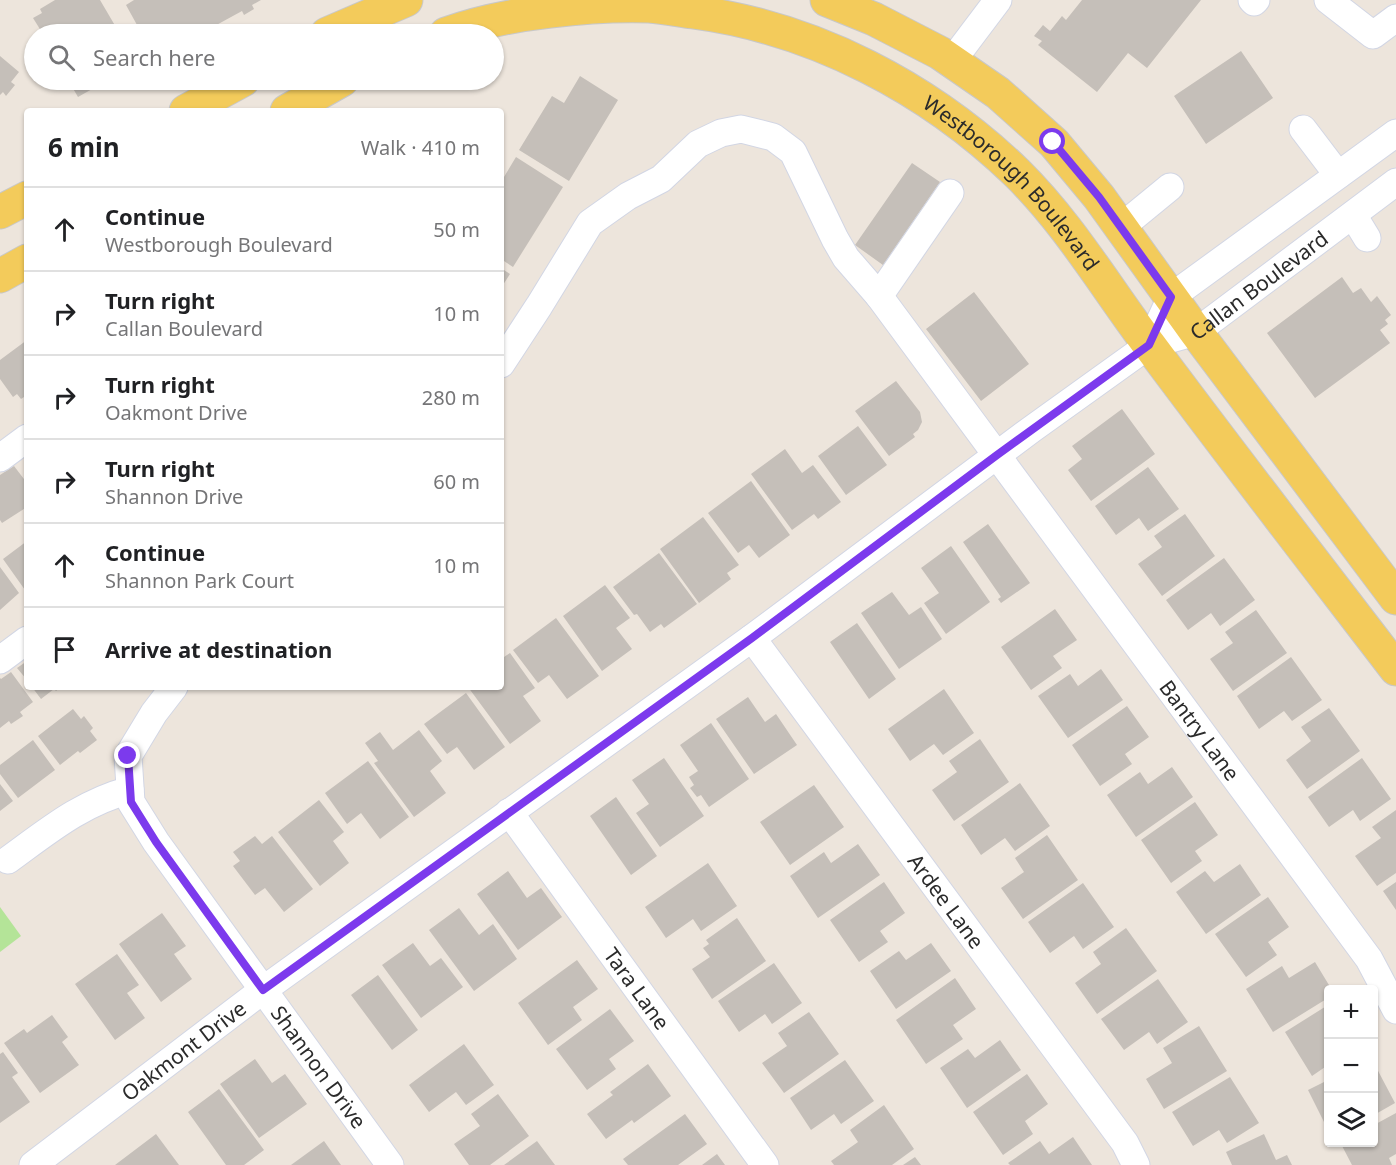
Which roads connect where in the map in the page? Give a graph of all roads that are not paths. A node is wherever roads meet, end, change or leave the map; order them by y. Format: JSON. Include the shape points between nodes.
{"nodes":[{"id":1,"x":406,"y":0,"type":"edge"},
{"id":2,"x":827,"y":0,"type":"edge"},
{"id":3,"x":998,"y":0,"type":"edge"},
{"id":4,"x":1328,"y":0,"type":"edge"},
{"id":5,"x":1396,"y":18,"type":"edge"},
{"id":6,"x":350,"y":24,"type":"edge"},
{"id":7,"x":483,"y":24,"type":"edge"},
{"id":8,"x":952,"y":61,"type":"junction"},
{"id":9,"x":225,"y":90,"type":"edge"},
{"id":10,"x":324,"y":90,"type":"edge"},
{"id":11,"x":192,"y":108,"type":"edge"},
{"id":12,"x":292,"y":108,"type":"edge"},
{"id":13,"x":1303,"y":129,"type":"dead end"},
{"id":14,"x":1396,"y":133,"type":"edge"},
{"id":15,"x":1338,"y":175,"type":"junction"},
{"id":16,"x":1396,"y":182,"type":"edge"},
{"id":17,"x":1170,"y":187,"type":"dead end"},
{"id":18,"x":950,"y":193,"type":"dead end"},
{"id":19,"x":24,"y":200,"type":"edge"},
{"id":20,"x":0,"y":212,"type":"edge"},
{"id":21,"x":1353,"y":215,"type":"junction"},
{"id":22,"x":1120,"y":228,"type":"junction"},
{"id":23,"x":1367,"y":238,"type":"dead end"},
{"id":24,"x":24,"y":263,"type":"edge"},
{"id":25,"x":0,"y":276,"type":"edge"},
{"id":26,"x":879,"y":296,"type":"junction"},
{"id":27,"x":1171,"y":297,"type":"junction"},
{"id":28,"x":1196,"y":332,"type":"junction"},
{"id":29,"x":1149,"y":345,"type":"junction"},
{"id":30,"x":504,"y":359,"type":"edge"},
{"id":31,"x":24,"y":440,"type":"edge"},
{"id":32,"x":997,"y":455,"type":"junction"},
{"id":33,"x":0,"y":458,"type":"edge"},
{"id":34,"x":1396,"y":598,"type":"edge"},
{"id":35,"x":752,"y":638,"type":"junction"},
{"id":36,"x":24,"y":642,"type":"edge"},
{"id":37,"x":0,"y":660,"type":"edge"},
{"id":38,"x":1396,"y":669,"type":"edge"},
{"id":39,"x":172,"y":690,"type":"edge"},
{"id":40,"x":130,"y":790,"type":"junction"},
{"id":41,"x":509,"y":812,"type":"junction"},
{"id":42,"x":8,"y":860,"type":"dead end"},
{"id":43,"x":263,"y":990,"type":"junction"},
{"id":44,"x":1396,"y":1010,"type":"edge"},
{"id":45,"x":33,"y":1165,"type":"edge"},
{"id":46,"x":390,"y":1165,"type":"edge"},
{"id":47,"x":765,"y":1165,"type":"edge"},
{"id":48,"x":1136,"y":1165,"type":"edge"}],
"edges":[{"from":1,"to":6,"type":"main road"},
{"from":2,"to":8,"type":"main road","via":[[874,19]]},
{"from":3,"to":8,"type":"street"},
{"from":4,"to":5,"type":"street","via":[[1373,35]]},
{"from":7,"to":29,"type":"main road","name":"Westborough Boulevard","via":[[515,15],[584,7],[651,6],[723,16],[792,34],[852,59],[915,93],[971,133],[1018,174],[1063,226]]},
{"from":8,"to":22,"type":"main road","via":[[998,93],[1053,142]]},
{"from":9,"to":11,"type":"main road"},
{"from":10,"to":12,"type":"main road"},
{"from":13,"to":15,"type":"street"},
{"from":14,"to":15,"type":"street","name":"Callan Boulevard"},
{"from":15,"to":27,"type":"street","name":"Callan Boulevard"},
{"from":16,"to":21,"type":"street","name":"Callan Boulevard"},
{"from":17,"to":22,"type":"street"},
{"from":18,"to":26,"type":"street"},
{"from":19,"to":20,"type":"main road"},
{"from":21,"to":23,"type":"street"},
{"from":21,"to":28,"type":"street","name":"Callan Boulevard"},
{"from":22,"to":27,"type":"main road"},
{"from":24,"to":25,"type":"main road"},
{"from":26,"to":30,"type":"street","name":"Bantry Lane","via":[[834,239],[793,152],[773,137],[741,129],[698,144],[662,178],[590,223]]},
{"from":26,"to":32,"type":"street","name":"Bantry Lane"},
{"from":27,"to":28,"type":"main road"},
{"from":27,"to":29,"type":"street","name":"Callan Boulevard"},
{"from":28,"to":29,"type":"street","name":"Callan Boulevard"},
{"from":28,"to":34,"type":"main road"},
{"from":29,"to":32,"type":"street","name":"Oakmont Drive"},
{"from":29,"to":38,"type":"main road","name":"Westborough Boulevard"},
{"from":31,"to":33,"type":"street"},
{"from":32,"to":35,"type":"street","name":"Oakmont Drive"},
{"from":32,"to":44,"type":"street","name":"Bantry Lane","via":[[1370,959]]},
{"from":35,"to":41,"type":"street","name":"Oakmont Drive"},
{"from":35,"to":48,"type":"street","name":"Ardee Lane","via":[[1125,1143]]},
{"from":36,"to":37,"type":"street"},
{"from":39,"to":40,"type":"street","name":"Shannon Drive","via":[[128,756]]},
{"from":40,"to":42,"type":"street","via":[[80,808]]},
{"from":40,"to":43,"type":"street","name":"Shannon Drive","via":[[131,802],[156,842]]},
{"from":41,"to":43,"type":"street","name":"Oakmont Drive"},
{"from":41,"to":47,"type":"street","name":"Tara Lane"},
{"from":43,"to":45,"type":"street","name":"Oakmont Drive"},
{"from":43,"to":46,"type":"street","name":"Shannon Drive"}]}
